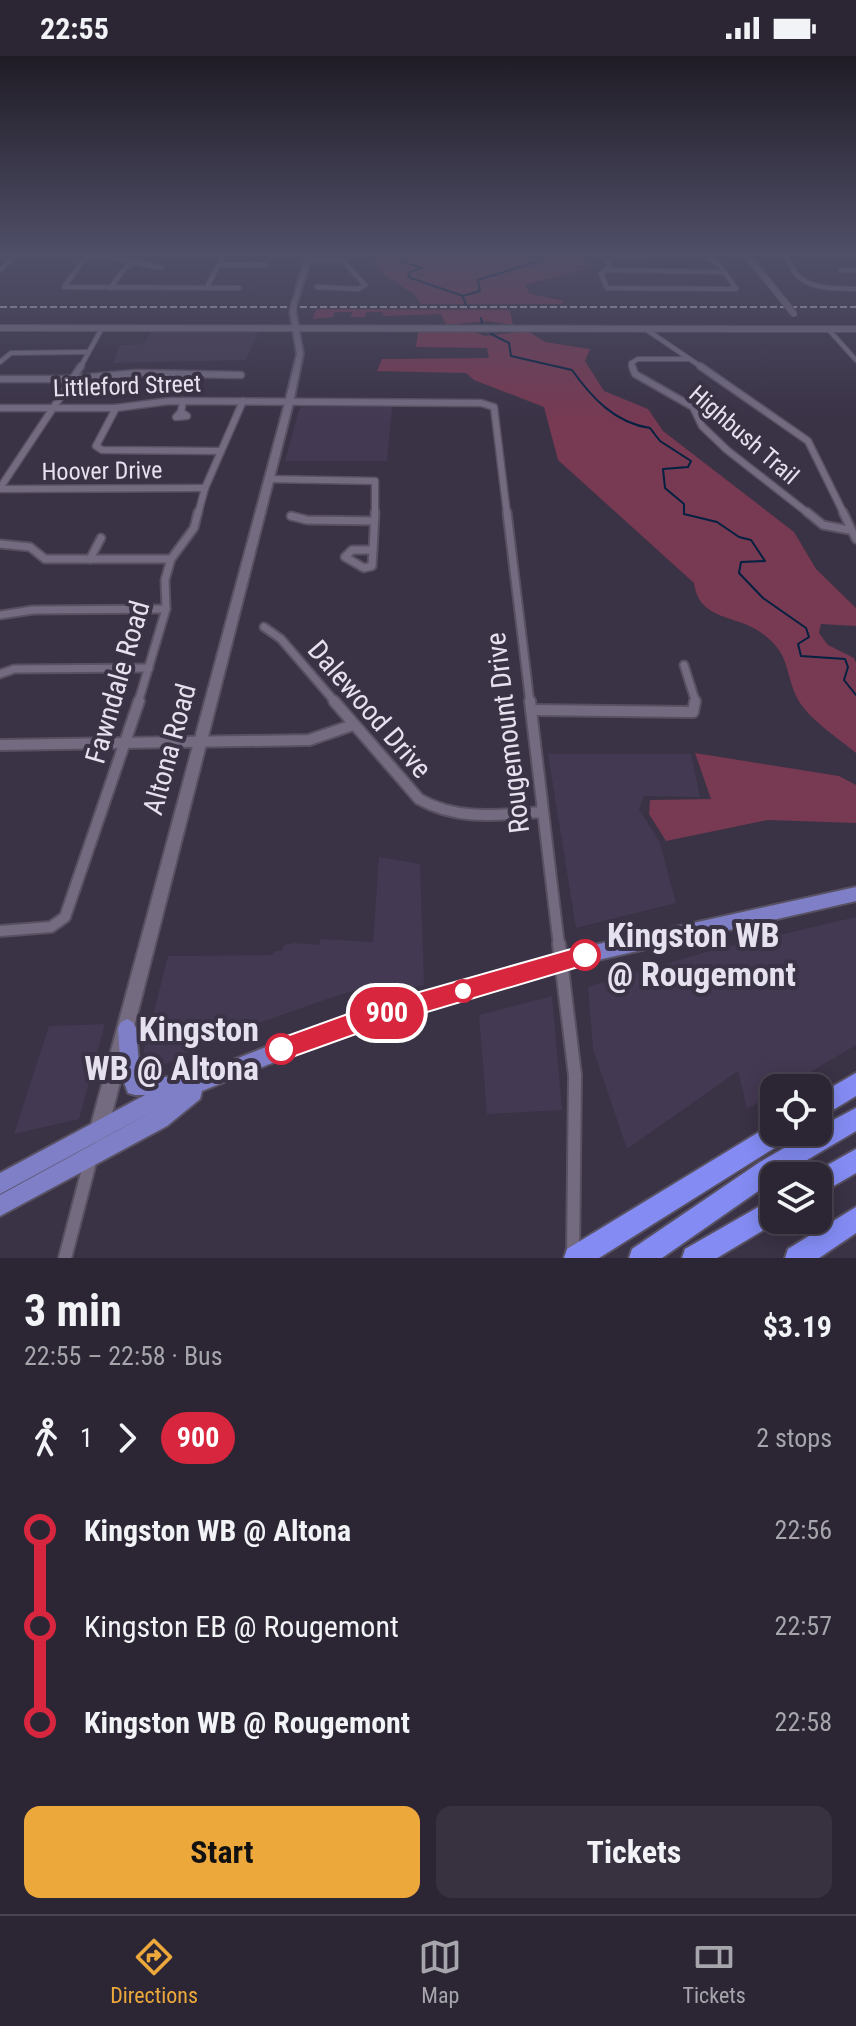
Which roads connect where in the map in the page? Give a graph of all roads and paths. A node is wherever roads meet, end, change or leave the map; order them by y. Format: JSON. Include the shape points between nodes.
{"nodes":[{"id":1,"x":293,"y":310,"type":"edge"},
{"id":2,"x":791,"y":310,"type":"edge"},
{"id":3,"x":0,"y":328,"type":"edge"},
{"id":4,"x":102,"y":328,"type":"junction"},
{"id":5,"x":296,"y":328,"type":"junction"},
{"id":6,"x":644,"y":328,"type":"junction"},
{"id":7,"x":806,"y":329,"type":"junction"},
{"id":8,"x":828,"y":329,"type":"junction"},
{"id":9,"x":856,"y":329,"type":"edge"},
{"id":10,"x":87,"y":352,"type":"junction"},
{"id":11,"x":689,"y":359,"type":"junction"},
{"id":12,"x":856,"y":360,"type":"edge"},
{"id":13,"x":0,"y":362,"type":"edge"},
{"id":14,"x":241,"y":375,"type":"dead end"},
{"id":15,"x":74,"y":378,"type":"junction"},
{"id":16,"x":0,"y":379,"type":"edge"},
{"id":17,"x":183,"y":401,"type":"junction"},
{"id":18,"x":243,"y":401,"type":"junction"},
{"id":19,"x":289,"y":403,"type":"junction"},
{"id":20,"x":0,"y":408,"type":"edge"},
{"id":21,"x":54,"y":408,"type":"junction"},
{"id":22,"x":116,"y":408,"type":"junction"},
{"id":23,"x":181,"y":412,"type":"dead end"},
{"id":24,"x":219,"y":451,"type":"junction"},
{"id":25,"x":268,"y":479,"type":"junction"},
{"id":26,"x":0,"y":488,"type":"edge"},
{"id":27,"x":205,"y":488,"type":"junction"},
{"id":28,"x":291,"y":516,"type":"dead end"},
{"id":29,"x":374,"y":521,"type":"junction"},
{"id":30,"x":849,"y":530,"type":"junction"},
{"id":31,"x":101,"y":538,"type":"dead end"},
{"id":32,"x":856,"y":539,"type":"edge"},
{"id":33,"x":0,"y":544,"type":"edge"},
{"id":34,"x":373,"y":550,"type":"dead end"},
{"id":35,"x":90,"y":559,"type":"junction"},
{"id":36,"x":171,"y":559,"type":"junction"},
{"id":37,"x":166,"y":609,"type":"junction"},
{"id":38,"x":0,"y":615,"type":"edge"},
{"id":39,"x":264,"y":627,"type":"dead end"},
{"id":40,"x":684,"y":665,"type":"dead end"},
{"id":41,"x":149,"y":668,"type":"junction"},
{"id":42,"x":0,"y":674,"type":"edge"},
{"id":43,"x":531,"y":710,"type":"junction"},
{"id":44,"x":353,"y":725,"type":"junction"},
{"id":45,"x":200,"y":740,"type":"junction"},
{"id":46,"x":126,"y":743,"type":"junction"},
{"id":47,"x":0,"y":745,"type":"edge"},
{"id":48,"x":542,"y":812,"type":"junction"},
{"id":49,"x":856,"y":894,"type":"edge"},
{"id":50,"x":0,"y":931,"type":"edge"},
{"id":51,"x":562,"y":962,"type":"junction"},
{"id":52,"x":127,"y":1028,"type":"junction"},
{"id":53,"x":202,"y":1084,"type":"junction"},
{"id":54,"x":856,"y":1084,"type":"edge"},
{"id":55,"x":832,"y":1099,"type":"edge"},
{"id":56,"x":856,"y":1119,"type":"edge"},
{"id":57,"x":99,"y":1129,"type":"junction"},
{"id":58,"x":760,"y":1144,"type":"edge"},
{"id":59,"x":93,"y":1153,"type":"junction"},
{"id":60,"x":856,"y":1160,"type":"edge"},
{"id":61,"x":832,"y":1175,"type":"edge"},
{"id":62,"x":0,"y":1184,"type":"edge"},
{"id":63,"x":0,"y":1206,"type":"edge"},
{"id":64,"x":760,"y":1218,"type":"edge"},
{"id":65,"x":856,"y":1219,"type":"edge"},
{"id":66,"x":65,"y":1258,"type":"edge"},
{"id":67,"x":574,"y":1258,"type":"edge"},
{"id":68,"x":641,"y":1258,"type":"edge"},
{"id":69,"x":694,"y":1258,"type":"edge"},
{"id":70,"x":797,"y":1258,"type":"edge"}],
"edges":[{"from":1,"to":5,"type":"main road","name":"Altona Road","bridge":true},
{"from":2,"to":7,"type":"street","bridge":true},
{"from":3,"to":4,"type":"street"},
{"from":4,"to":5,"type":"street"},
{"from":4,"to":10,"type":"street","name":"Hoover Drive"},
{"from":5,"to":6,"type":"street"},
{"from":5,"to":19,"type":"main road","name":"Altona Road","via":[[300,354]]},
{"from":6,"to":7,"type":"street"},
{"from":6,"to":11,"type":"street"},
{"from":7,"to":8,"type":"street"},
{"from":8,"to":9,"type":"street"},
{"from":8,"to":12,"type":"street"},
{"from":10,"to":13,"type":"street","via":[[11,353]]},
{"from":10,"to":15,"type":"street","name":"Hoover Drive"},
{"from":11,"to":30,"type":"street","via":[[808,441]]},
{"from":11,"to":30,"type":"street","name":"Highbush Trail","via":[[631,363],[635,374],[693,407],[702,426],[727,450],[823,525]]},
{"from":14,"to":15,"type":"street"},
{"from":15,"to":16,"type":"street"},
{"from":15,"to":21,"type":"street","name":"Hoover Drive"},
{"from":17,"to":18,"type":"street","name":"Littleford Street"},
{"from":17,"to":22,"type":"street","name":"Littleford Street"},
{"from":17,"to":23,"type":"street"},
{"from":18,"to":19,"type":"street","name":"Littleford Street"},
{"from":18,"to":24,"type":"street","name":"Fawndale Road"},
{"from":19,"to":25,"type":"main road","name":"Altona Road"},
{"from":19,"to":43,"type":"street","name":"Rougemount Drive","via":[[494,407]]},
{"from":20,"to":21,"type":"street","name":"Littleford Street"},
{"from":21,"to":22,"type":"street","name":"Littleford Street"},
{"from":21,"to":26,"type":"street","name":"Hoover Drive"},
{"from":22,"to":24,"type":"street","via":[[96,446],[102,450]]},
{"from":24,"to":27,"type":"street","name":"Fawndale Road"},
{"from":25,"to":29,"type":"street","via":[[375,481]]},
{"from":25,"to":45,"type":"main road","name":"Altona Road"},
{"from":26,"to":27,"type":"street","name":"Hoover Drive"},
{"from":27,"to":36,"type":"street","name":"Fawndale Road","via":[[194,528]]},
{"from":28,"to":29,"type":"street"},
{"from":29,"to":34,"type":"street"},
{"from":30,"to":32,"type":"street"},
{"from":31,"to":35,"type":"street"},
{"from":33,"to":35,"type":"street","via":[[30,547],[45,559]]},
{"from":35,"to":36,"type":"street"},
{"from":36,"to":37,"type":"street","name":"Fawndale Road"},
{"from":37,"to":38,"type":"street"},
{"from":37,"to":41,"type":"street","name":"Fawndale Road"},
{"from":39,"to":44,"type":"street","name":"Dalewood Drive","via":[[281,639]]},
{"from":40,"to":43,"type":"street","via":[[697,706],[693,712]]},
{"from":41,"to":42,"type":"street","via":[[14,669]]},
{"from":41,"to":46,"type":"street","name":"Fawndale Road"},
{"from":43,"to":48,"type":"street","name":"Rougemount Drive"},
{"from":44,"to":45,"type":"street","via":[[309,740]]},
{"from":44,"to":48,"type":"street","name":"Dalewood Drive","via":[[433,809],[451,814]]},
{"from":45,"to":46,"type":"street"},
{"from":45,"to":52,"type":"main road","name":"Altona Road"},
{"from":46,"to":47,"type":"street"},
{"from":46,"to":50,"type":"street","name":"Fawndale Road","via":[[65,917],[51,927]]},
{"from":48,"to":51,"type":"street","name":"Rougemount Drive"},
{"from":49,"to":51,"type":"main road"},
{"from":51,"to":53,"type":"main road","via":[[332,1030]]},
{"from":51,"to":67,"type":"street","name":"Rougemount Drive","via":[[576,1085]]},
{"from":52,"to":53,"type":"main road","via":[[135,1086]]},
{"from":52,"to":57,"type":"main road","name":"Altona Road"},
{"from":53,"to":57,"type":"main road"},
{"from":53,"to":59,"type":"main road","via":[[160,1119]]},
{"from":54,"to":55,"type":"highway"},
{"from":56,"to":68,"type":"highway","via":[[768,1170]]},
{"from":57,"to":59,"type":"main road","name":"Altona Road"},
{"from":57,"to":62,"type":"main road"},
{"from":58,"to":67,"type":"highway"},
{"from":59,"to":63,"type":"main road"},
{"from":59,"to":66,"type":"street","name":"Altona Road"},
{"from":60,"to":61,"type":"highway"},
{"from":64,"to":69,"type":"highway"},
{"from":65,"to":70,"type":"highway"}]}
